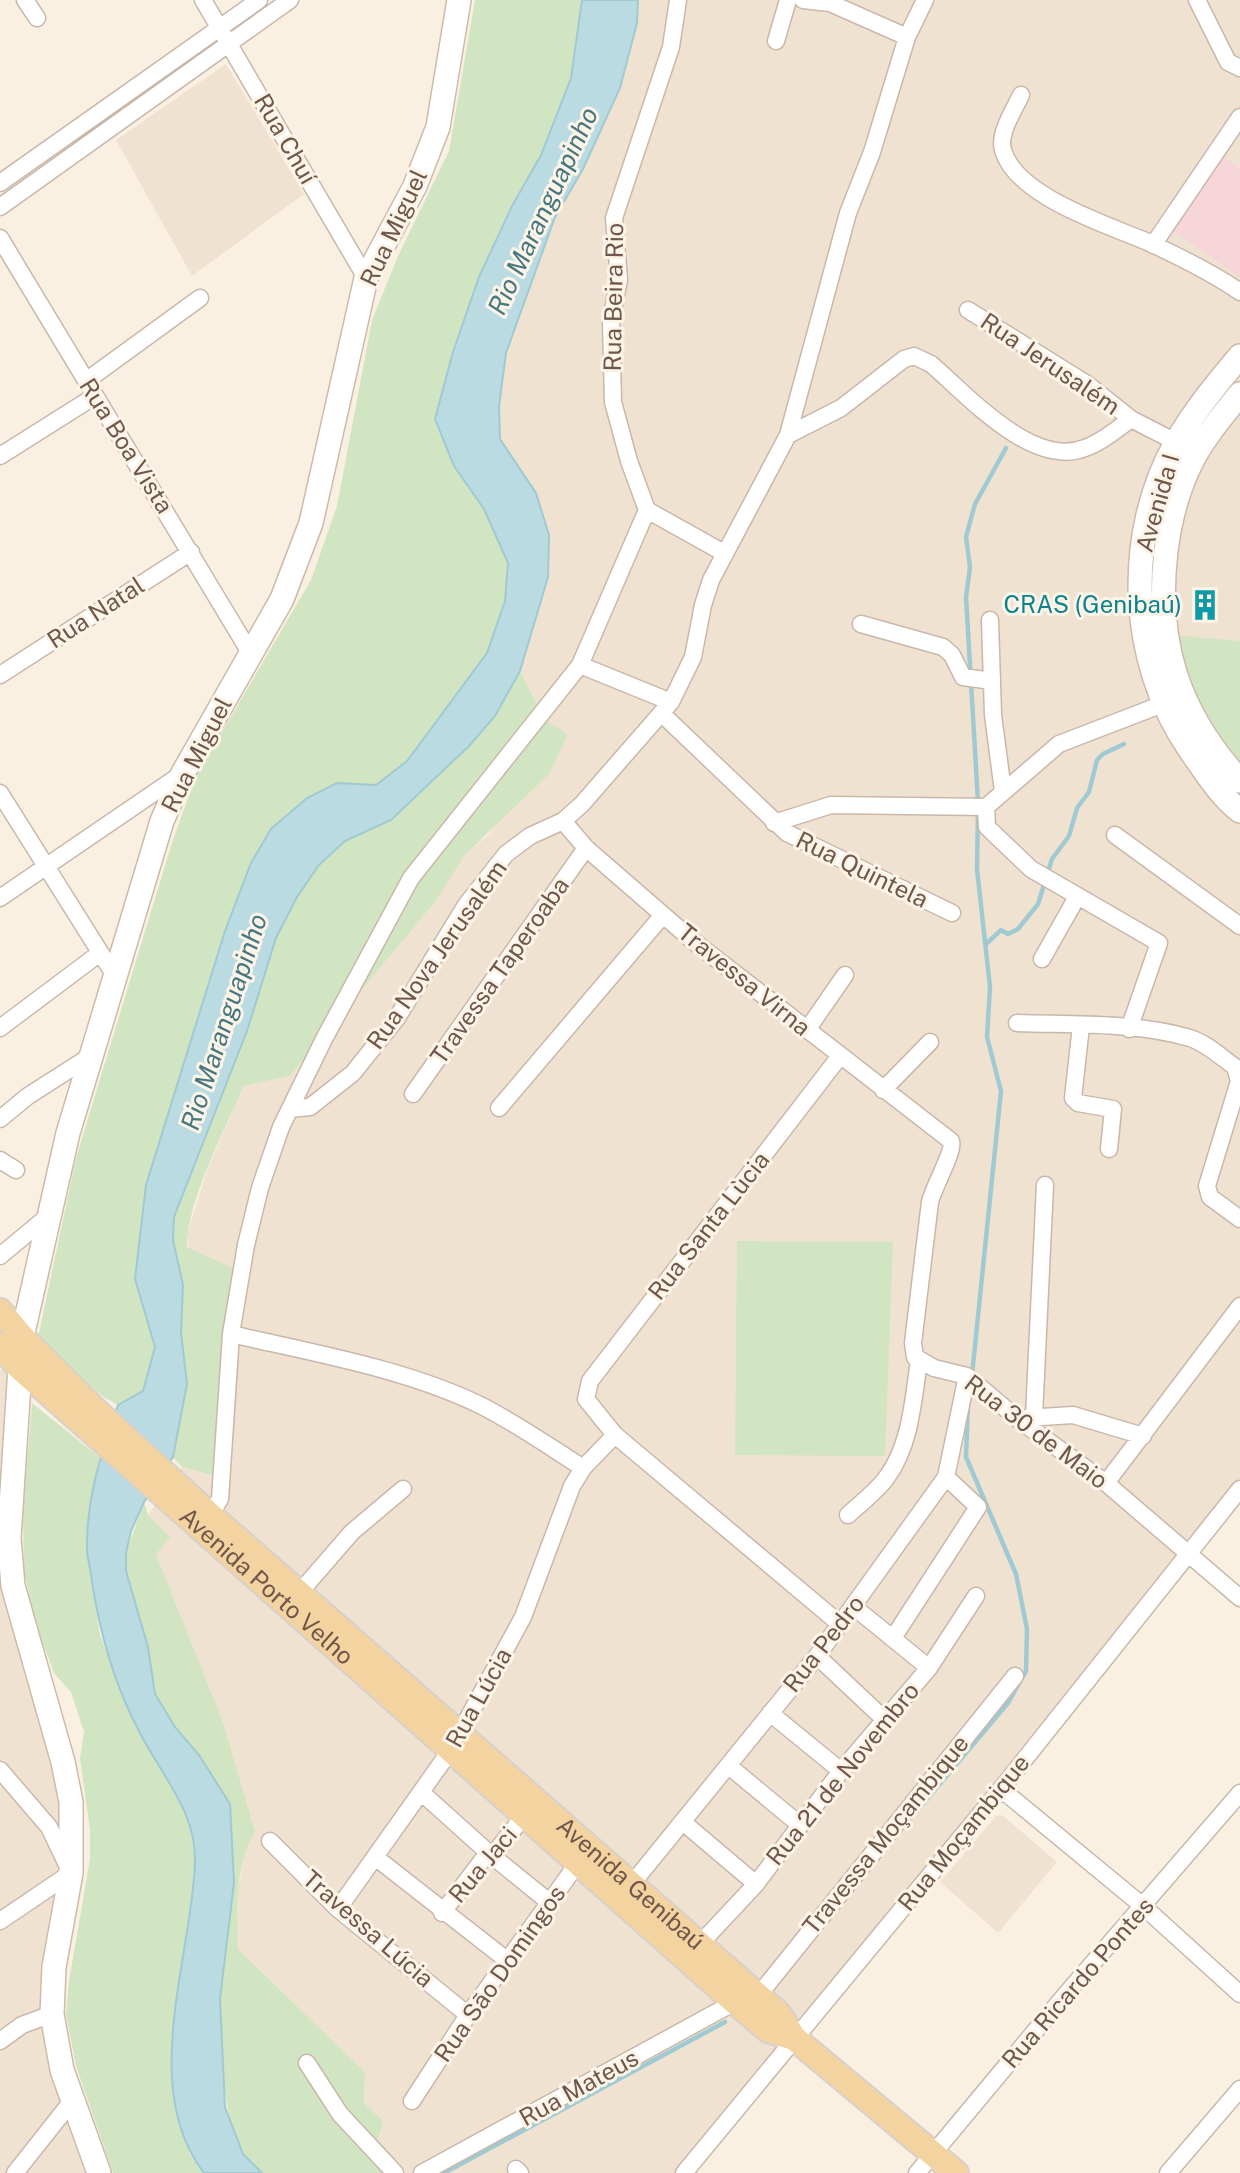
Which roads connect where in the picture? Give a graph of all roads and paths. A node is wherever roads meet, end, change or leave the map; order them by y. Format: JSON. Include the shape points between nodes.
{"nodes":[{"id":1,"x":25,"y":0,"type":"edge"},
{"id":2,"x":203,"y":0,"type":"edge"},
{"id":3,"x":259,"y":0,"type":"edge"},
{"id":4,"x":290,"y":0,"type":"edge"},
{"id":5,"x":459,"y":0,"type":"edge"},
{"id":6,"x":678,"y":0,"type":"edge"},
{"id":7,"x":788,"y":0,"type":"edge"},
{"id":8,"x":803,"y":0,"type":"edge"},
{"id":9,"x":925,"y":0,"type":"edge"},
{"id":10,"x":1197,"y":0,"type":"edge"},
{"id":11,"x":37,"y":18,"type":"dead end"},
{"id":12,"x":221,"y":29,"type":"junction"},
{"id":13,"x":907,"y":37,"type":"junction"},
{"id":14,"x":776,"y":41,"type":"dead end"},
{"id":15,"x":230,"y":43,"type":"junction"},
{"id":16,"x":1240,"y":68,"type":"edge"},
{"id":17,"x":1021,"y":95,"type":"dead end"},
{"id":18,"x":1240,"y":117,"type":"edge"},
{"id":19,"x":69,"y":134,"type":"junction"},
{"id":20,"x":79,"y":150,"type":"junction"},
{"id":21,"x":0,"y":183,"type":"edge"},
{"id":22,"x":0,"y":207,"type":"edge"},
{"id":23,"x":0,"y":238,"type":"edge"},
{"id":24,"x":1153,"y":245,"type":"junction"},
{"id":25,"x":366,"y":278,"type":"junction"},
{"id":26,"x":1240,"y":292,"type":"edge"},
{"id":27,"x":200,"y":298,"type":"dead end"},
{"id":28,"x":968,"y":310,"type":"dead end"},
{"id":29,"x":1240,"y":355,"type":"edge"},
{"id":30,"x":90,"y":388,"type":"junction"},
{"id":31,"x":1240,"y":394,"type":"edge"},
{"id":32,"x":1131,"y":419,"type":"junction"},
{"id":33,"x":788,"y":435,"type":"junction"},
{"id":34,"x":1176,"y":442,"type":"junction"},
{"id":35,"x":0,"y":456,"type":"edge"},
{"id":36,"x":647,"y":510,"type":"junction"},
{"id":37,"x":191,"y":552,"type":"junction"},
{"id":38,"x":724,"y":552,"type":"junction"},
{"id":39,"x":990,"y":620,"type":"dead end"},
{"id":40,"x":862,"y":624,"type":"dead end"},
{"id":41,"x":251,"y":654,"type":"junction"},
{"id":42,"x":580,"y":665,"type":"junction"},
{"id":43,"x":0,"y":675,"type":"edge"},
{"id":44,"x":992,"y":681,"type":"junction"},
{"id":45,"x":1163,"y":704,"type":"junction"},
{"id":46,"x":666,"y":708,"type":"junction"},
{"id":47,"x":183,"y":773,"type":"junction"},
{"id":48,"x":1240,"y":781,"type":"edge"},
{"id":49,"x":1003,"y":791,"type":"junction"},
{"id":50,"x":0,"y":793,"type":"edge"},
{"id":51,"x":981,"y":807,"type":"junction"},
{"id":52,"x":1240,"y":811,"type":"edge"},
{"id":53,"x":563,"y":821,"type":"junction"},
{"id":54,"x":774,"y":823,"type":"junction"},
{"id":55,"x":1115,"y":835,"type":"dead end"},
{"id":56,"x":586,"y":848,"type":"junction"},
{"id":57,"x":47,"y":867,"type":"junction"},
{"id":58,"x":1077,"y":897,"type":"junction"},
{"id":59,"x":0,"y":898,"type":"edge"},
{"id":60,"x":951,"y":913,"type":"dead end"},
{"id":61,"x":663,"y":915,"type":"junction"},
{"id":62,"x":1240,"y":926,"type":"edge"},
{"id":63,"x":100,"y":953,"type":"junction"},
{"id":64,"x":1042,"y":959,"type":"dead end"},
{"id":65,"x":845,"y":975,"type":"dead end"},
{"id":66,"x":115,"y":976,"type":"junction"},
{"id":67,"x":1017,"y":1023,"type":"dead end"},
{"id":68,"x":1081,"y":1026,"type":"junction"},
{"id":69,"x":0,"y":1028,"type":"edge"},
{"id":70,"x":1129,"y":1029,"type":"junction"},
{"id":71,"x":807,"y":1030,"type":"junction"},
{"id":72,"x":930,"y":1042,"type":"dead end"},
{"id":73,"x":840,"y":1056,"type":"junction"},
{"id":74,"x":89,"y":1058,"type":"junction"},
{"id":75,"x":883,"y":1090,"type":"junction"},
{"id":76,"x":413,"y":1094,"type":"dead end"},
{"id":77,"x":499,"y":1108,"type":"dead end"},
{"id":78,"x":290,"y":1109,"type":"junction"},
{"id":79,"x":0,"y":1119,"type":"edge"},
{"id":80,"x":1109,"y":1149,"type":"dead end"},
{"id":81,"x":0,"y":1160,"type":"edge"},
{"id":82,"x":16,"y":1170,"type":"dead end"},
{"id":83,"x":1045,"y":1185,"type":"dead end"},
{"id":84,"x":1238,"y":1214,"type":"edge"},
{"id":85,"x":47,"y":1217,"type":"junction"},
{"id":86,"x":0,"y":1256,"type":"edge"},
{"id":87,"x":1240,"y":1306,"type":"edge"},
{"id":88,"x":0,"y":1311,"type":"edge"},
{"id":89,"x":231,"y":1334,"type":"junction"},
{"id":90,"x":9,"y":1352,"type":"edge"},
{"id":91,"x":919,"y":1361,"type":"junction"},
{"id":92,"x":967,"y":1376,"type":"junction"},
{"id":93,"x":1026,"y":1418,"type":"junction"},
{"id":94,"x":615,"y":1435,"type":"junction"},
{"id":95,"x":1143,"y":1436,"type":"junction"},
{"id":96,"x":583,"y":1468,"type":"junction"},
{"id":97,"x":946,"y":1477,"type":"junction"},
{"id":98,"x":162,"y":1483,"type":"junction"},
{"id":99,"x":1106,"y":1483,"type":"junction"},
{"id":100,"x":403,"y":1489,"type":"dead end"},
{"id":101,"x":1240,"y":1489,"type":"edge"},
{"id":102,"x":210,"y":1515,"type":"junction"},
{"id":103,"x":848,"y":1515,"type":"dead end"},
{"id":104,"x":9,"y":1538,"type":"junction"},
{"id":105,"x":1188,"y":1554,"type":"junction"},
{"id":106,"x":0,"y":1574,"type":"edge"},
{"id":107,"x":300,"y":1592,"type":"junction"},
{"id":108,"x":976,"y":1596,"type":"dead end"},
{"id":109,"x":1240,"y":1598,"type":"edge"},
{"id":110,"x":854,"y":1606,"type":"junction"},
{"id":111,"x":840,"y":1624,"type":"junction"},
{"id":112,"x":893,"y":1638,"type":"junction"},
{"id":113,"x":817,"y":1656,"type":"junction"},
{"id":114,"x":929,"y":1668,"type":"junction"},
{"id":115,"x":1014,"y":1676,"type":"dead end"},
{"id":116,"x":770,"y":1713,"type":"junction"},
{"id":117,"x":884,"y":1719,"type":"junction"},
{"id":118,"x":455,"y":1742,"type":"junction"},
{"id":119,"x":730,"y":1767,"type":"junction"},
{"id":120,"x":0,"y":1770,"type":"edge"},
{"id":121,"x":841,"y":1771,"type":"junction"},
{"id":122,"x":1001,"y":1789,"type":"junction"},
{"id":123,"x":422,"y":1793,"type":"junction"},
{"id":124,"x":1240,"y":1793,"type":"edge"},
{"id":125,"x":523,"y":1817,"type":"junction"},
{"id":126,"x":684,"y":1823,"type":"junction"},
{"id":127,"x":800,"y":1825,"type":"junction"},
{"id":128,"x":270,"y":1841,"type":"dead end"},
{"id":129,"x":491,"y":1855,"type":"junction"},
{"id":130,"x":583,"y":1856,"type":"junction"},
{"id":131,"x":375,"y":1857,"type":"junction"},
{"id":132,"x":71,"y":1873,"type":"junction"},
{"id":133,"x":756,"y":1884,"type":"junction"},
{"id":134,"x":631,"y":1885,"type":"junction"},
{"id":135,"x":550,"y":1902,"type":"junction"},
{"id":136,"x":1144,"y":1907,"type":"junction"},
{"id":137,"x":338,"y":1909,"type":"junction"},
{"id":138,"x":442,"y":1913,"type":"junction"},
{"id":139,"x":0,"y":1921,"type":"edge"},
{"id":140,"x":699,"y":1945,"type":"junction"},
{"id":141,"x":508,"y":1961,"type":"junction"},
{"id":142,"x":1240,"y":1994,"type":"edge"},
{"id":143,"x":747,"y":1999,"type":"junction"},
{"id":144,"x":52,"y":2014,"type":"junction"},
{"id":145,"x":468,"y":2015,"type":"junction"},
{"id":146,"x":794,"y":2038,"type":"junction"},
{"id":147,"x":0,"y":2041,"type":"edge"},
{"id":148,"x":307,"y":2063,"type":"dead end"},
{"id":149,"x":1240,"y":2089,"type":"edge"},
{"id":150,"x":72,"y":2101,"type":"junction"},
{"id":151,"x":412,"y":2101,"type":"dead end"},
{"id":152,"x":925,"y":2164,"type":"edge"},
{"id":153,"x":15,"y":2173,"type":"edge"},
{"id":154,"x":99,"y":2173,"type":"edge"},
{"id":155,"x":395,"y":2173,"type":"edge"},
{"id":156,"x":422,"y":2173,"type":"edge"},
{"id":157,"x":684,"y":2173,"type":"edge"},
{"id":158,"x":956,"y":2173,"type":"edge"},
{"id":159,"x":1168,"y":2173,"type":"edge"}],
"edges":[{"from":1,"to":11,"type":"street"},
{"from":2,"to":12,"type":"street","name":"Rua Chuí"},
{"from":3,"to":12,"type":"street"},
{"from":4,"to":15,"type":"street"},
{"from":5,"to":25,"type":"main road","name":"Rua Miguel","via":[[438,127],[415,186]]},
{"from":6,"to":36,"type":"street","name":"Rua Beira Rio","via":[[671,47],[614,218],[619,280],[611,320],[613,402]]},
{"from":7,"to":14,"type":"street"},
{"from":8,"to":13,"type":"street","via":[[830,3]]},
{"from":9,"to":13,"type":"street","name":"Rua Nova Jerusalém"},
{"from":10,"to":16,"type":"street","via":[[1228,62]]},
{"from":12,"to":15,"type":"street","name":"Rua Chuí"},
{"from":12,"to":19,"type":"street"},
{"from":13,"to":33,"type":"street","name":"Rua Nova Jerusalém","via":[[848,213]]},
{"from":15,"to":20,"type":"street"},
{"from":15,"to":25,"type":"street","name":"Rua Chuí"},
{"from":17,"to":24,"type":"street","via":[[1002,139],[1008,161],[1024,181],[1056,202]]},
{"from":18,"to":24,"type":"street"},
{"from":19,"to":20,"type":"street"},
{"from":19,"to":21,"type":"street"},
{"from":20,"to":22,"type":"street"},
{"from":23,"to":30,"type":"street","name":"Rua Boa Vista"},
{"from":24,"to":26,"type":"street"},
{"from":25,"to":41,"type":"main road","name":"Rua Miguel","via":[[311,523],[282,599]]},
{"from":27,"to":30,"type":"street"},
{"from":28,"to":32,"type":"street","name":"Rua Jerusalém","via":[[1087,384]]},
{"from":29,"to":34,"type":"main road","name":"Avenida I"},
{"from":30,"to":35,"type":"street"},
{"from":30,"to":37,"type":"street","name":"Rua Boa Vista"},
{"from":31,"to":48,"type":"main road","name":"Avenida I","via":[[1211,430],[1181,488],[1170,522],[1162,619],[1167,652],[1182,695],[1207,739]]},
{"from":32,"to":33,"type":"street","via":[[1086,448],[1069,452],[1042,448],[1018,437],[931,364],[914,356],[841,408]]},
{"from":32,"to":34,"type":"street"},
{"from":33,"to":38,"type":"street","name":"Rua Nova Jerusalém"},
{"from":34,"to":45,"type":"main road","name":"Avenida I","via":[[1152,506],[1141,558],[1144,641]]},
{"from":36,"to":38,"type":"street"},
{"from":36,"to":42,"type":"street"},
{"from":37,"to":41,"type":"street","name":"Rua Boa Vista"},
{"from":37,"to":43,"type":"street","name":"Rua Natal"},
{"from":38,"to":46,"type":"street","name":"Rua Nova Jerusalém","via":[[706,594],[693,657]]},
{"from":39,"to":44,"type":"street"},
{"from":40,"to":44,"type":"street","via":[[943,647],[968,679]]},
{"from":41,"to":47,"type":"main road","name":"Rua Miguel"},
{"from":42,"to":46,"type":"street"},
{"from":42,"to":78,"type":"street","via":[[411,878]]},
{"from":44,"to":49,"type":"street"},
{"from":45,"to":49,"type":"street","via":[[1059,744]]},
{"from":45,"to":52,"type":"main road","name":"Avenida I","via":[[1175,729]]},
{"from":46,"to":53,"type":"street","name":"Rua Nova Jerusalém"},
{"from":46,"to":54,"type":"street","name":"Rua Quintela"},
{"from":47,"to":57,"type":"street"},
{"from":47,"to":66,"type":"main road","name":"Rua Miguel","via":[[162,821]]},
{"from":49,"to":51,"type":"street"},
{"from":50,"to":57,"type":"street"},
{"from":51,"to":54,"type":"street","name":"Rua Quintela","via":[[831,805]]},
{"from":51,"to":58,"type":"street","via":[[989,830],[1024,864]]},
{"from":53,"to":56,"type":"street","name":"Travessa Virna"},
{"from":53,"to":78,"type":"street","name":"Rua Nova Jerusalém","via":[[530,836],[506,854],[466,905],[397,1018],[353,1073],[310,1107]]},
{"from":54,"to":60,"type":"street","name":"Rua Quintela","via":[[803,842]]},
{"from":55,"to":62,"type":"street"},
{"from":56,"to":61,"type":"street","name":"Travessa Virna"},
{"from":56,"to":76,"type":"street","name":"Travessa Taperoaba"},
{"from":57,"to":59,"type":"street"},
{"from":57,"to":63,"type":"street"},
{"from":58,"to":64,"type":"street"},
{"from":58,"to":70,"type":"street","via":[[1159,943]]},
{"from":61,"to":71,"type":"street","name":"Travessa Virna"},
{"from":61,"to":77,"type":"street"},
{"from":63,"to":66,"type":"street"},
{"from":63,"to":69,"type":"street"},
{"from":65,"to":71,"type":"street"},
{"from":66,"to":74,"type":"main road","name":"Rua Miguel"},
{"from":67,"to":68,"type":"street"},
{"from":68,"to":70,"type":"street"},
{"from":68,"to":80,"type":"street","via":[[1073,1098],[1113,1109]]},
{"from":70,"to":84,"type":"street","via":[[1191,1038],[1235,1067],[1239,1075],[1207,1186],[1208,1193]]},
{"from":71,"to":73,"type":"street","name":"Travessa Virna"},
{"from":72,"to":75,"type":"street"},
{"from":73,"to":75,"type":"street","name":"Travessa Virna"},
{"from":73,"to":94,"type":"street","name":"Rua Santa Lùcia","via":[[590,1381],[586,1399]]},
{"from":74,"to":79,"type":"street"},
{"from":74,"to":85,"type":"main road","name":"Rua Miguel"},
{"from":75,"to":91,"type":"street","name":"Travessa Virna","via":[[953,1146],[930,1202],[913,1343]]},
{"from":78,"to":89,"type":"street","via":[[260,1188]]},
{"from":81,"to":82,"type":"street"},
{"from":83,"to":93,"type":"street"},
{"from":85,"to":86,"type":"street"},
{"from":85,"to":90,"type":"main road","name":"Rua Miguel"},
{"from":87,"to":95,"type":"street"},
{"from":88,"to":90,"type":"main road","name":"Avenida Porto Velho"},
{"from":89,"to":96,"type":"street","via":[[446,1391],[482,1406]]},
{"from":89,"to":102,"type":"street","via":[[220,1499]]},
{"from":90,"to":98,"type":"main road","name":"Avenida Porto Velho"},
{"from":90,"to":104,"type":"main road","name":"Rua Miguel"},
{"from":91,"to":92,"type":"street","name":"Rua 30 de Maio"},
{"from":91,"to":103,"type":"street","via":[[909,1427],[897,1461]]},
{"from":92,"to":93,"type":"street","name":"Rua 30 de Maio"},
{"from":92,"to":97,"type":"street","name":"Rua Pedro"},
{"from":93,"to":95,"type":"street","via":[[1073,1415]]},
{"from":93,"to":99,"type":"street","name":"Rua 30 de Maio"},
{"from":94,"to":96,"type":"street"},
{"from":94,"to":111,"type":"street"},
{"from":95,"to":99,"type":"street"},
{"from":96,"to":118,"type":"street","name":"Rua Lúcia","via":[[563,1505],[523,1617]]},
{"from":97,"to":110,"type":"street","name":"Rua Pedro"},
{"from":97,"to":112,"type":"street","via":[[978,1507]]},
{"from":98,"to":102,"type":"main road","name":"Avenida Porto Velho"},
{"from":98,"to":118,"type":"main road","name":"Avenida Porto Velho"},
{"from":99,"to":105,"type":"street","name":"Rua 30 de Maio"},
{"from":100,"to":107,"type":"street","via":[[352,1532]]},
{"from":101,"to":105,"type":"street","name":"Rua Moçambique"},
{"from":102,"to":107,"type":"main road","name":"Avenida Porto Velho"},
{"from":104,"to":106,"type":"street","name":"Rua Miguel"},
{"from":104,"to":132,"type":"main road","via":[[12,1586],[63,1762],[73,1835]]},
{"from":105,"to":109,"type":"street","name":"Rua 30 de Maio"},
{"from":105,"to":122,"type":"street","name":"Rua Moçambique"},
{"from":107,"to":118,"type":"main road","name":"Avenida Porto Velho"},
{"from":108,"to":114,"type":"street","name":"Rua 21 de Novembro"},
{"from":110,"to":111,"type":"street","name":"Rua Pedro"},
{"from":110,"to":112,"type":"street"},
{"from":111,"to":113,"type":"street","name":"Rua Pedro"},
{"from":112,"to":114,"type":"street"},
{"from":113,"to":116,"type":"street","name":"Rua Pedro"},
{"from":113,"to":117,"type":"street"},
{"from":114,"to":117,"type":"street","name":"Rua 21 de Novembro"},
{"from":115,"to":143,"type":"street","name":"Travessa Moçambique"},
{"from":116,"to":119,"type":"street","name":"Rua Pedro"},
{"from":116,"to":121,"type":"street"},
{"from":117,"to":121,"type":"street","name":"Rua 21 de Novembro"},
{"from":118,"to":123,"type":"street","name":"Rua Lúcia"},
{"from":118,"to":125,"type":"main road","name":"Avenida Genibaú"},
{"from":118,"to":130,"type":"main road","name":"Avenida Genibaú"},
{"from":119,"to":126,"type":"street","name":"Rua Pedro"},
{"from":119,"to":127,"type":"street"},
{"from":120,"to":132,"type":"street","via":[[49,1826]]},
{"from":121,"to":127,"type":"street","name":"Rua 21 de Novembro"},
{"from":122,"to":136,"type":"street"},
{"from":122,"to":146,"type":"street","name":"Rua Moçambique"},
{"from":123,"to":129,"type":"street"},
{"from":123,"to":131,"type":"street","name":"Rua Lúcia"},
{"from":124,"to":136,"type":"street","name":"Rua Ricardo Pontes"},
{"from":125,"to":129,"type":"street","name":"Rua Jaci"},
{"from":125,"to":130,"type":"main road","name":"Avenida Genibaú"},
{"from":126,"to":133,"type":"street"},
{"from":126,"to":134,"type":"street","name":"Rua Pedro"},
{"from":127,"to":133,"type":"street","name":"Rua 21 de Novembro"},
{"from":128,"to":137,"type":"street","name":"Travessa Lúcia"},
{"from":129,"to":135,"type":"street"},
{"from":129,"to":138,"type":"street","name":"Rua Jaci"},
{"from":130,"to":134,"type":"main road","name":"Avenida Genibaú"},
{"from":130,"to":135,"type":"street","name":"Rua São Domingos"},
{"from":130,"to":143,"type":"main road","name":"Avenida Genibaú"},
{"from":131,"to":137,"type":"street","name":"Rua Lúcia"},
{"from":131,"to":138,"type":"street"},
{"from":132,"to":139,"type":"street"},
{"from":132,"to":144,"type":"main road","via":[[54,1967]]},
{"from":133,"to":140,"type":"street","name":"Rua 21 de Novembro"},
{"from":134,"to":140,"type":"main road","name":"Avenida Genibaú"},
{"from":135,"to":141,"type":"street","name":"Rua São Domingos"},
{"from":136,"to":142,"type":"street"},
{"from":136,"to":152,"type":"street","name":"Rua Ricardo Pontes"},
{"from":137,"to":145,"type":"street","name":"Travessa Lúcia"},
{"from":138,"to":141,"type":"street"},
{"from":140,"to":143,"type":"main road","name":"Avenida Genibaú"},
{"from":141,"to":145,"type":"street","name":"Rua São Domingos"},
{"from":143,"to":146,"type":"main road","name":"Avenida Genibaú","via":[[768,2031]]},
{"from":143,"to":156,"type":"street","name":"Rua Mateus"},
{"from":144,"to":147,"type":"street","via":[[22,2025]]},
{"from":144,"to":150,"type":"main road"},
{"from":145,"to":151,"type":"street","name":"Rua São Domingos"},
{"from":146,"to":152,"type":"main road","name":"Avenida Genibaú"},
{"from":146,"to":157,"type":"street","name":"Rua Moçambique"},
{"from":148,"to":155,"type":"street","via":[[346,2122]]},
{"from":149,"to":159,"type":"street"},
{"from":150,"to":153,"type":"street"},
{"from":150,"to":154,"type":"main road"},
{"from":152,"to":158,"type":"main road","name":"Avenida Genibaú"}]}
